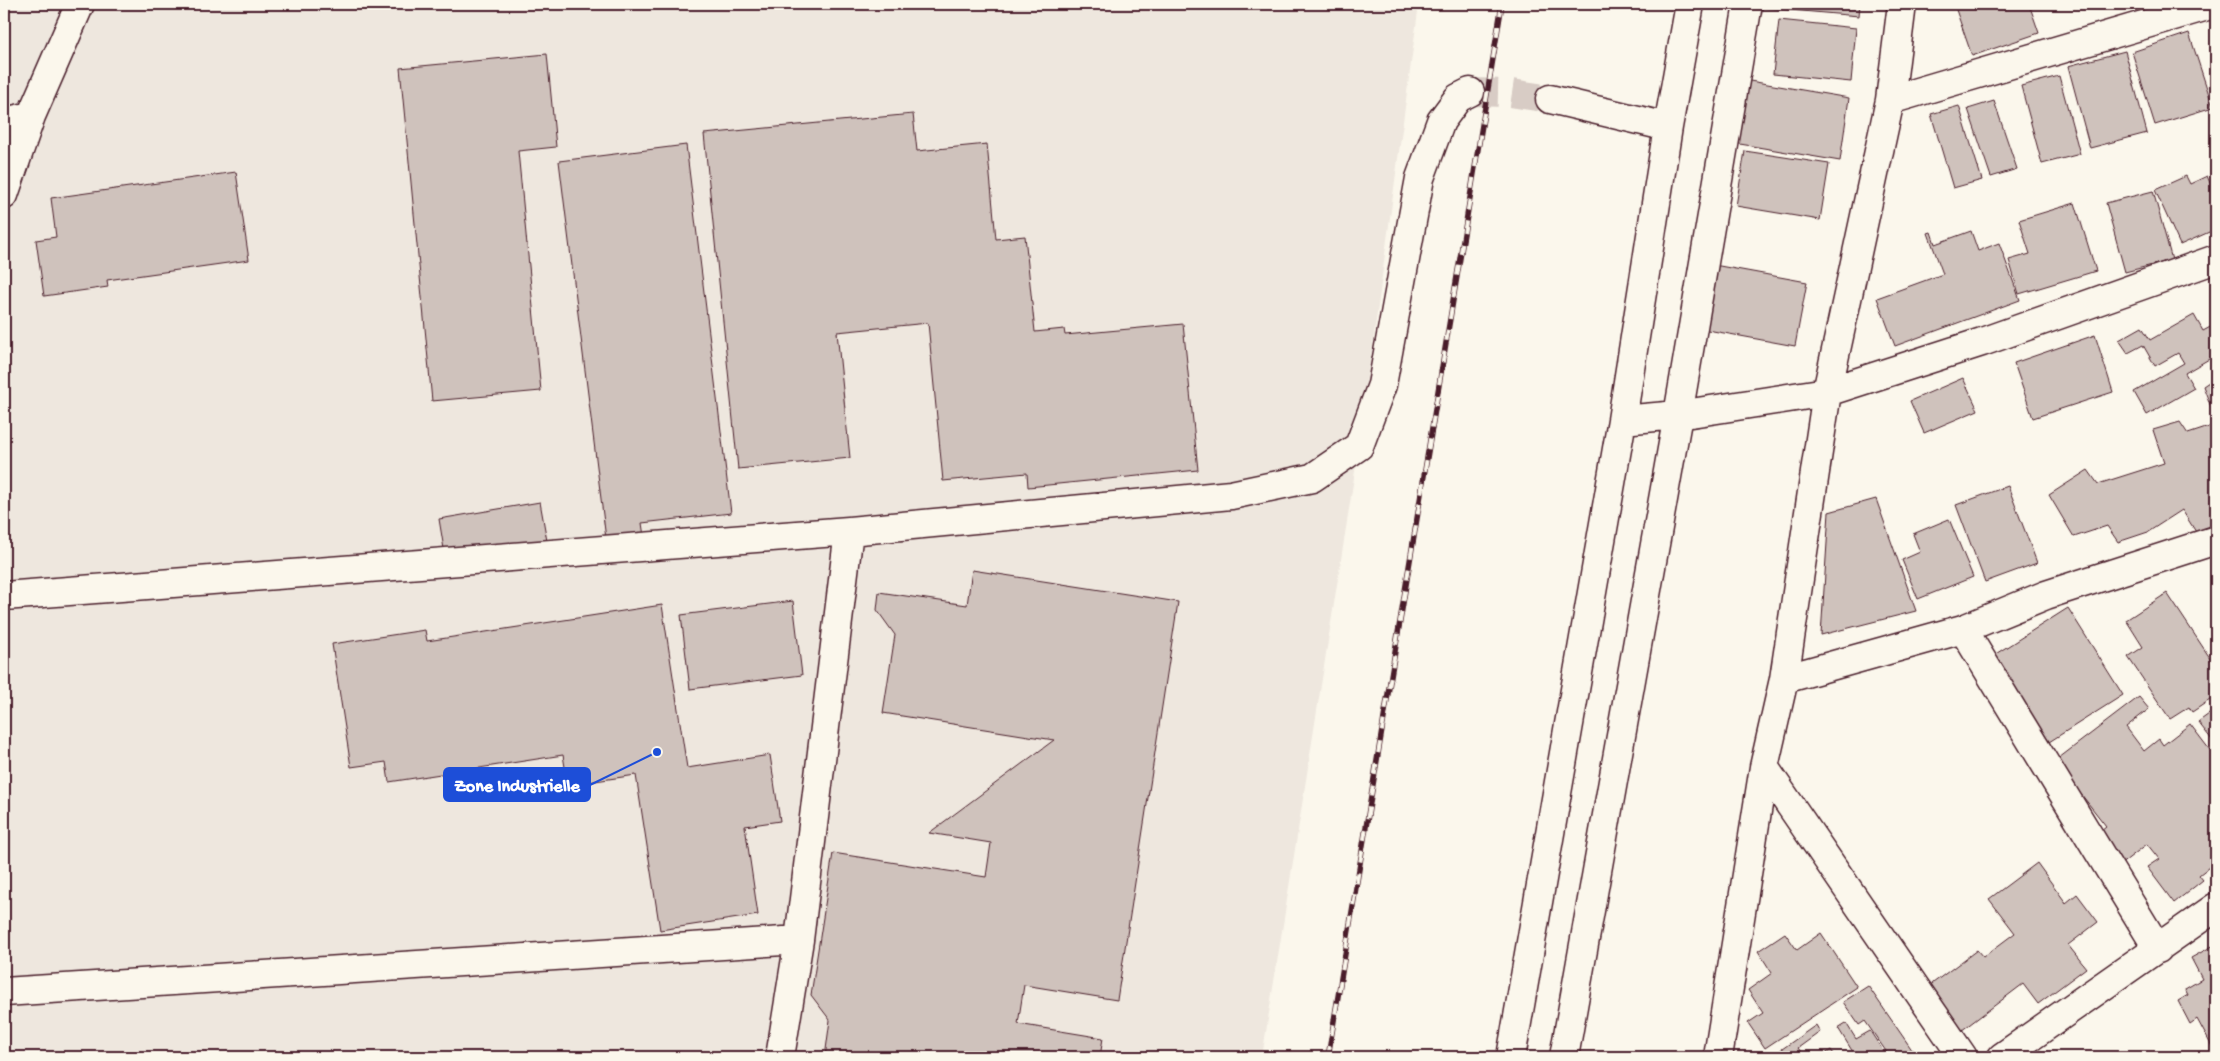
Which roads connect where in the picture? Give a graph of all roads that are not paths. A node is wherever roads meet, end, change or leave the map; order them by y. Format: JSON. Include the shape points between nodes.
{"nodes":[{"id":1,"x":80,"y":4,"type":"edge"},
{"id":2,"x":1690,"y":4,"type":"edge"},
{"id":3,"x":1748,"y":4,"type":"edge"},
{"id":4,"x":1902,"y":4,"type":"edge"},
{"id":5,"x":2214,"y":4,"type":"edge"},
{"id":6,"x":2216,"y":13,"type":"edge"},
{"id":7,"x":1470,"y":92,"type":"tunnel mouth"},
{"id":8,"x":1550,"y":99,"type":"tunnel mouth"},
{"id":9,"x":1890,"y":100,"type":"junction"},
{"id":10,"x":31,"y":116,"type":"junction"},
{"id":11,"x":4,"y":122,"type":"edge"},
{"id":12,"x":1668,"y":127,"type":"junction"},
{"id":13,"x":4,"y":195,"type":"edge"},
{"id":14,"x":2216,"y":259,"type":"edge"},
{"id":15,"x":1827,"y":392,"type":"junction"},
{"id":16,"x":1678,"y":415,"type":"junction"},
{"id":17,"x":1622,"y":420,"type":"junction"},
{"id":18,"x":849,"y":531,"type":"junction"},
{"id":19,"x":2216,"y":540,"type":"edge"},
{"id":20,"x":4,"y":596,"type":"edge"},
{"id":21,"x":1963,"y":629,"type":"junction"},
{"id":22,"x":1784,"y":679,"type":"junction"},
{"id":23,"x":1764,"y":767,"type":"junction"},
{"id":24,"x":2216,"y":907,"type":"edge"},
{"id":25,"x":799,"y":940,"type":"junction"},
{"id":26,"x":2158,"y":949,"type":"junction"},
{"id":27,"x":4,"y":992,"type":"edge"},
{"id":28,"x":780,"y":1057,"type":"edge"},
{"id":29,"x":1511,"y":1057,"type":"edge"},
{"id":30,"x":1564,"y":1057,"type":"edge"},
{"id":31,"x":1718,"y":1057,"type":"edge"},
{"id":32,"x":1963,"y":1057,"type":"edge"},
{"id":33,"x":2002,"y":1057,"type":"edge"}],
"edges":[{"from":1,"to":10,"type":"street"},
{"from":2,"to":12,"type":"street"},
{"from":3,"to":16,"type":"street"},
{"from":4,"to":9,"type":"street"},
{"from":5,"to":6,"type":"street"},
{"from":5,"to":9,"type":"street"},
{"from":7,"to":18,"type":"street","via":[[1458,98],[1442,120],[1420,178],[1382,385],[1358,446],[1312,478],[1231,495]]},
{"from":8,"to":12,"type":"street"},
{"from":9,"to":15,"type":"street"},
{"from":10,"to":11,"type":"street"},
{"from":10,"to":13,"type":"street"},
{"from":12,"to":17,"type":"street"},
{"from":14,"to":15,"type":"street","via":[[1982,342]]},
{"from":15,"to":16,"type":"street"},
{"from":15,"to":22,"type":"street"},
{"from":16,"to":17,"type":"street"},
{"from":16,"to":30,"type":"street"},
{"from":17,"to":29,"type":"street"},
{"from":18,"to":20,"type":"street"},
{"from":18,"to":25,"type":"street"},
{"from":19,"to":21,"type":"street","via":[[2046,595]]},
{"from":21,"to":22,"type":"street"},
{"from":21,"to":26,"type":"street"},
{"from":22,"to":23,"type":"street"},
{"from":23,"to":31,"type":"street"},
{"from":23,"to":32,"type":"street"},
{"from":24,"to":26,"type":"street"},
{"from":25,"to":27,"type":"street"},
{"from":25,"to":28,"type":"street"},
{"from":26,"to":33,"type":"street"}]}
